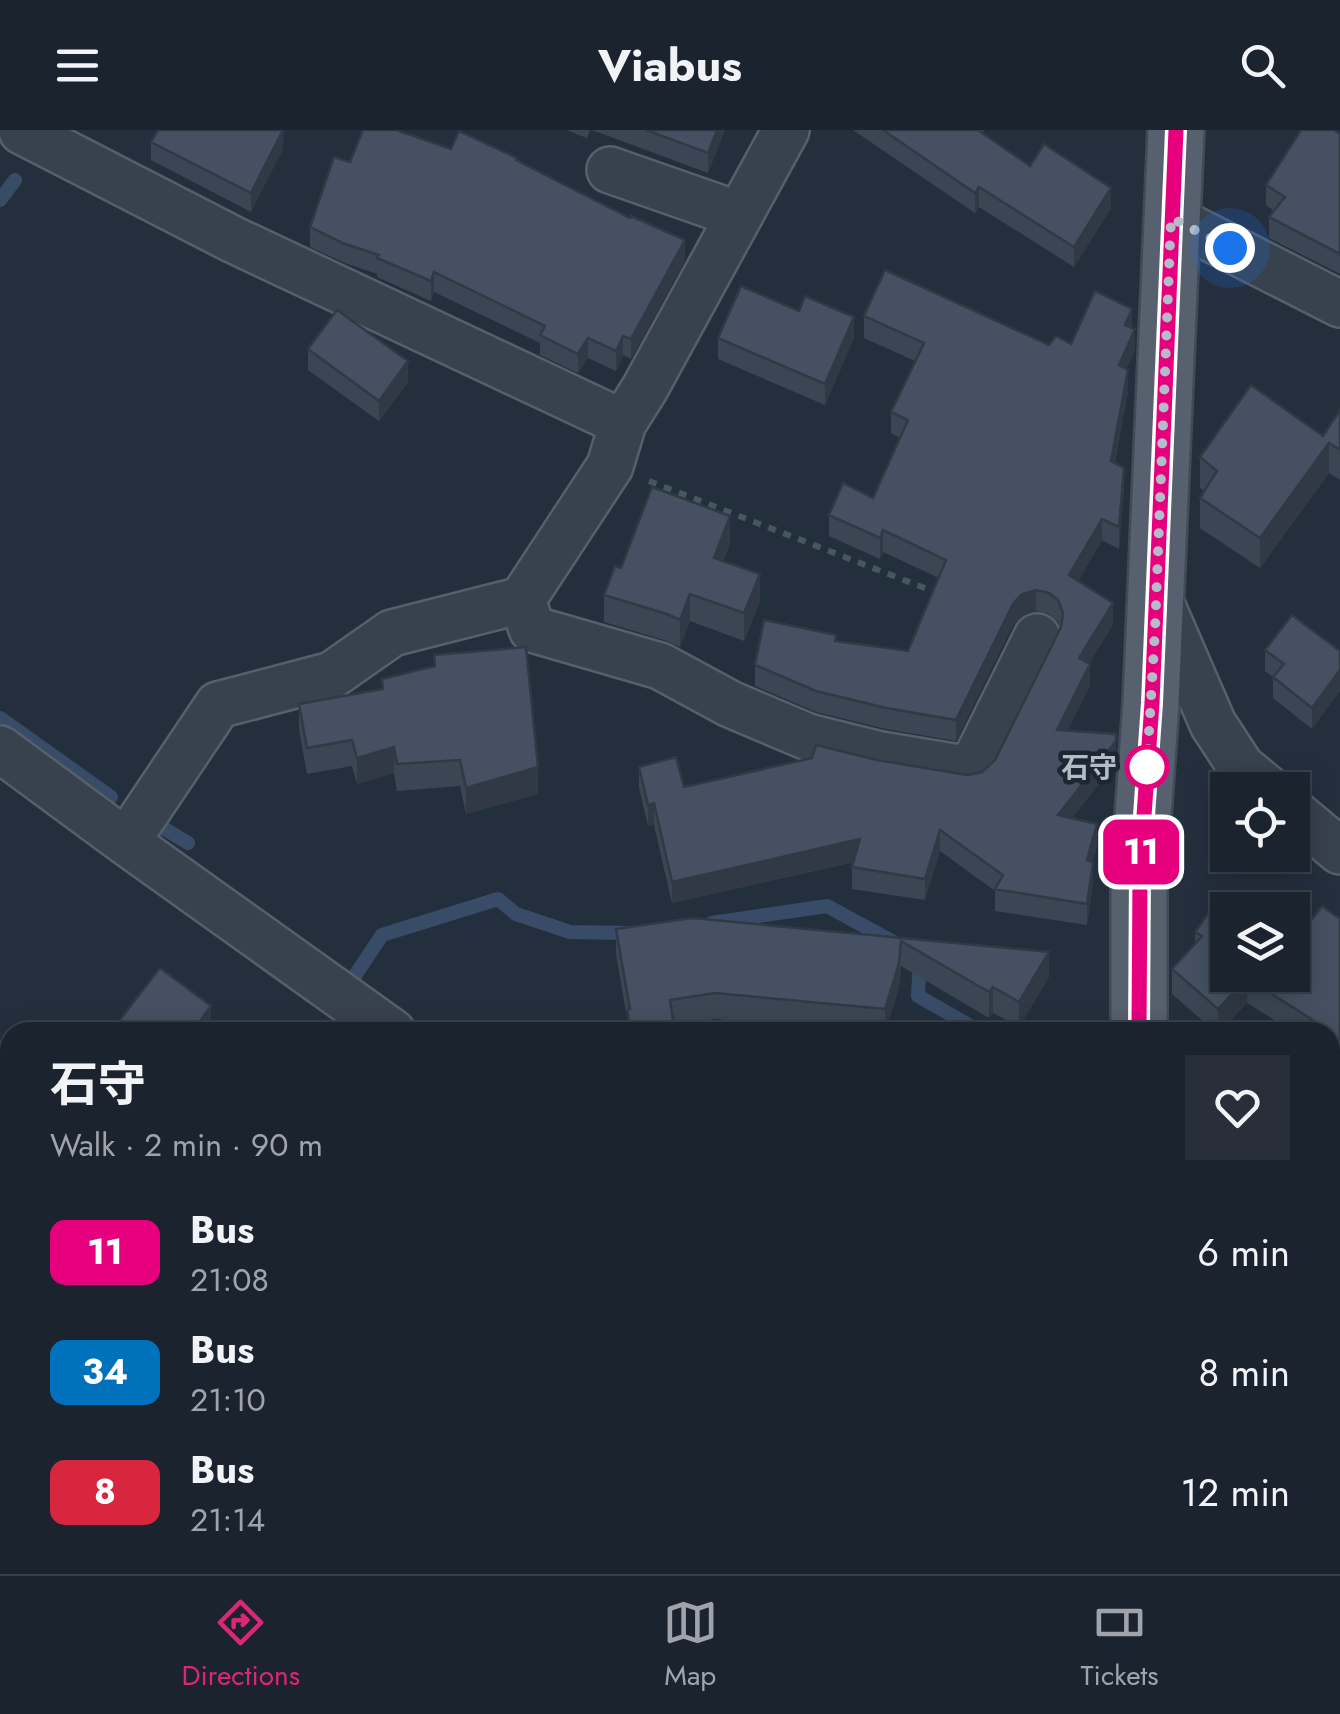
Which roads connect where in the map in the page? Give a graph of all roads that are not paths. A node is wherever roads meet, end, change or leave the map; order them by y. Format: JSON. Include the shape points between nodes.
{"nodes":[{"id":1,"x":22,"y":130,"type":"edge"},
{"id":2,"x":786,"y":130,"type":"edge"},
{"id":3,"x":1176,"y":130,"type":"edge"},
{"id":4,"x":0,"y":162,"type":"edge"},
{"id":5,"x":610,"y":170,"type":"dead end"},
{"id":6,"x":740,"y":216,"type":"junction"},
{"id":7,"x":1171,"y":218,"type":"junction"},
{"id":8,"x":1340,"y":304,"type":"edge"},
{"id":9,"x":623,"y":423,"type":"junction"},
{"id":10,"x":1156,"y":593,"type":"junction"},
{"id":11,"x":522,"y":600,"type":"junction"},
{"id":12,"x":1037,"y":638,"type":"dead end"},
{"id":13,"x":0,"y":749,"type":"edge"},
{"id":14,"x":1248,"y":772,"type":"edge"},
{"id":15,"x":1310,"y":826,"type":"edge"},
{"id":16,"x":126,"y":842,"type":"junction"},
{"id":17,"x":1340,"y":852,"type":"edge"},
{"id":18,"x":378,"y":1022,"type":"edge"},
{"id":19,"x":1139,"y":1022,"type":"edge"}],
"edges":[{"from":1,"to":4,"type":"street"},
{"from":1,"to":9,"type":"street","via":[[234,240]]},
{"from":2,"to":6,"type":"street"},
{"from":3,"to":7,"type":"main road"},
{"from":5,"to":6,"type":"street"},
{"from":6,"to":9,"type":"street"},
{"from":7,"to":8,"type":"street"},
{"from":7,"to":10,"type":"main road"},
{"from":9,"to":11,"type":"street","via":[[610,466]]},
{"from":10,"to":14,"type":"street","via":[[1213,724]]},
{"from":10,"to":19,"type":"main road"},
{"from":11,"to":12,"type":"street","via":[[532,629],[660,666],[808,737],[970,770]]},
{"from":11,"to":16,"type":"street","via":[[392,632],[332,676],[218,704]]},
{"from":13,"to":16,"type":"street"},
{"from":15,"to":17,"type":"street"},
{"from":16,"to":18,"type":"street"}]}
